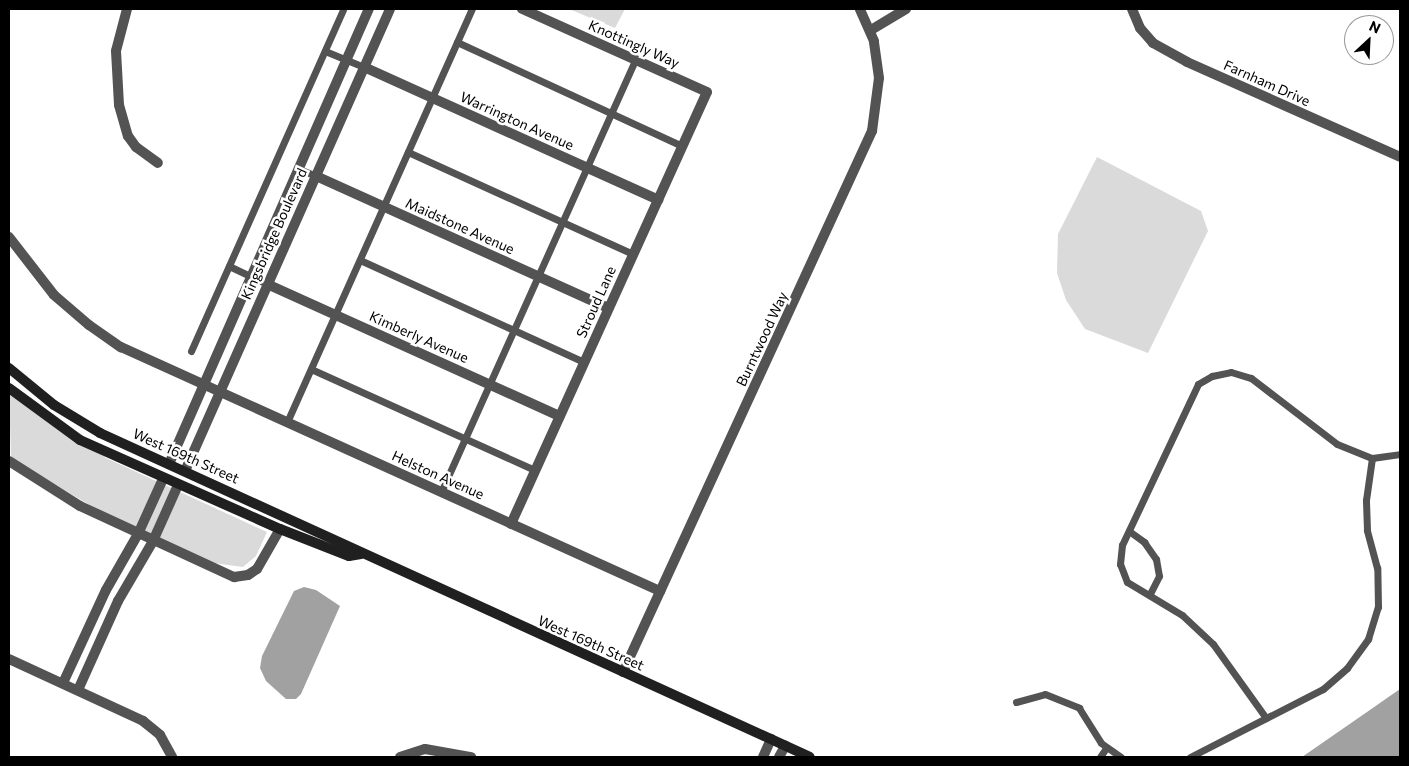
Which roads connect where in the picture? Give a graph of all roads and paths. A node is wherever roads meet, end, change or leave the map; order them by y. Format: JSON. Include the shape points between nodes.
{"nodes":[{"id":1,"x":127,"y":9,"type":"edge"},
{"id":2,"x":343,"y":9,"type":"edge"},
{"id":3,"x":369,"y":9,"type":"edge"},
{"id":4,"x":390,"y":9,"type":"edge"},
{"id":5,"x":472,"y":9,"type":"edge"},
{"id":6,"x":522,"y":9,"type":"edge"},
{"id":7,"x":860,"y":9,"type":"edge"},
{"id":8,"x":906,"y":9,"type":"edge"},
{"id":9,"x":1133,"y":13,"type":"edge"},
{"id":10,"x":870,"y":30,"type":"junction"},
{"id":11,"x":458,"y":42,"type":"junction"},
{"id":12,"x":325,"y":50,"type":"junction"},
{"id":13,"x":347,"y":60,"type":"junction"},
{"id":14,"x":635,"y":60,"type":"junction"},
{"id":15,"x":364,"y":67,"type":"junction"},
{"id":16,"x":706,"y":92,"type":"joint"},
{"id":17,"x":432,"y":98,"type":"junction"},
{"id":18,"x":611,"y":113,"type":"junction"},
{"id":19,"x":682,"y":146,"type":"junction"},
{"id":20,"x":408,"y":152,"type":"junction"},
{"id":21,"x":1400,"y":158,"type":"edge"},
{"id":22,"x":158,"y":163,"type":"dead end"},
{"id":23,"x":586,"y":168,"type":"junction"},
{"id":24,"x":299,"y":169,"type":"junction"},
{"id":25,"x":316,"y":176,"type":"junction"},
{"id":26,"x":658,"y":200,"type":"junction"},
{"id":27,"x":384,"y":206,"type":"junction"},
{"id":28,"x":562,"y":222,"type":"junction"},
{"id":29,"x":9,"y":237,"type":"edge"},
{"id":30,"x":633,"y":254,"type":"junction"},
{"id":31,"x":360,"y":260,"type":"junction"},
{"id":32,"x":229,"y":266,"type":"junction"},
{"id":33,"x":538,"y":276,"type":"junction"},
{"id":34,"x":252,"y":277,"type":"junction"},
{"id":35,"x":267,"y":284,"type":"junction"},
{"id":36,"x":609,"y":308,"type":"junction"},
{"id":37,"x":335,"y":314,"type":"junction"},
{"id":38,"x":514,"y":330,"type":"junction"},
{"id":39,"x":191,"y":351,"type":"dead end"},
{"id":40,"x":584,"y":362,"type":"junction"},
{"id":41,"x":9,"y":368,"type":"edge"},
{"id":42,"x":311,"y":368,"type":"junction"},
{"id":43,"x":490,"y":384,"type":"junction"},
{"id":44,"x":204,"y":385,"type":"junction"},
{"id":45,"x":9,"y":388,"type":"edge"},
{"id":46,"x":219,"y":392,"type":"junction"},
{"id":47,"x":560,"y":416,"type":"junction"},
{"id":48,"x":287,"y":422,"type":"junction"},
{"id":49,"x":465,"y":438,"type":"junction"},
{"id":50,"x":1400,"y":454,"type":"edge"},
{"id":51,"x":1372,"y":458,"type":"junction"},
{"id":52,"x":9,"y":462,"type":"edge"},
{"id":53,"x":170,"y":464,"type":"junction"},
{"id":54,"x":185,"y":470,"type":"junction"},
{"id":55,"x":535,"y":470,"type":"junction"},
{"id":56,"x":163,"y":479,"type":"junction"},
{"id":57,"x":178,"y":486,"type":"junction"},
{"id":58,"x":441,"y":492,"type":"junction"},
{"id":59,"x":511,"y":524,"type":"junction"},
{"id":60,"x":280,"y":529,"type":"junction"},
{"id":61,"x":1129,"y":531,"type":"junction"},
{"id":62,"x":138,"y":534,"type":"junction"},
{"id":63,"x":152,"y":541,"type":"junction"},
{"id":64,"x":361,"y":554,"type":"junction"},
{"id":65,"x":660,"y":591,"type":"junction"},
{"id":66,"x":1150,"y":594,"type":"junction"},
{"id":67,"x":9,"y":659,"type":"edge"},
{"id":68,"x":623,"y":672,"type":"junction"},
{"id":69,"x":63,"y":683,"type":"junction"},
{"id":70,"x":78,"y":690,"type":"junction"},
{"id":71,"x":1016,"y":702,"type":"dead end"},
{"id":72,"x":1266,"y":718,"type":"junction"},
{"id":73,"x":771,"y":740,"type":"junction"},
{"id":74,"x":785,"y":746,"type":"junction"},
{"id":75,"x":1106,"y":748,"type":"junction"},
{"id":76,"x":172,"y":757,"type":"edge"},
{"id":77,"x":400,"y":757,"type":"edge"},
{"id":78,"x":471,"y":757,"type":"edge"},
{"id":79,"x":763,"y":757,"type":"edge"},
{"id":80,"x":779,"y":757,"type":"edge"},
{"id":81,"x":810,"y":757,"type":"edge"},
{"id":82,"x":1100,"y":757,"type":"edge"},
{"id":83,"x":1121,"y":757,"type":"edge"},
{"id":84,"x":1190,"y":757,"type":"edge"}],
"edges":[{"from":1,"to":22,"type":"street","via":[[116,50],[119,106],[128,136],[136,147]]},
{"from":2,"to":12,"type":"lane"},
{"from":3,"to":13,"type":"street","name":"Kingsbridge Boulevard"},
{"from":4,"to":15,"type":"street","name":"Kingsbridge Boulevard"},
{"from":5,"to":11,"type":"lane"},
{"from":6,"to":14,"type":"street","name":"Knottingly Way"},
{"from":7,"to":10,"type":"street","name":"Burntwood Way"},
{"from":8,"to":10,"type":"street"},
{"from":9,"to":21,"type":"street","name":"Farnham Drive","via":[[1153,44]]},
{"from":10,"to":65,"type":"street","name":"Burntwood Way","via":[[879,78],[872,131]]},
{"from":11,"to":17,"type":"lane"},
{"from":11,"to":18,"type":"lane"},
{"from":12,"to":13,"type":"lane"},
{"from":12,"to":32,"type":"lane"},
{"from":13,"to":15,"type":"lane"},
{"from":13,"to":24,"type":"street","name":"Kingsbridge Boulevard"},
{"from":14,"to":16,"type":"street","name":"Knottingly Way"},
{"from":14,"to":18,"type":"lane"},
{"from":15,"to":17,"type":"street","name":"Warrington Avenue"},
{"from":15,"to":25,"type":"street","name":"Kingsbridge Boulevard"},
{"from":16,"to":19,"type":"street","name":"Stroud Lane"},
{"from":17,"to":20,"type":"lane"},
{"from":17,"to":23,"type":"street","name":"Warrington Avenue"},
{"from":18,"to":19,"type":"lane"},
{"from":18,"to":23,"type":"lane"},
{"from":19,"to":26,"type":"street","name":"Stroud Lane"},
{"from":20,"to":27,"type":"lane"},
{"from":20,"to":28,"type":"lane"},
{"from":23,"to":26,"type":"street","name":"Warrington Avenue"},
{"from":23,"to":28,"type":"lane"},
{"from":24,"to":25,"type":"lane","name":"Maidstone Avenue"},
{"from":24,"to":34,"type":"street","name":"Kingsbridge Boulevard"},
{"from":25,"to":27,"type":"street","name":"Maidstone Avenue"},
{"from":25,"to":35,"type":"street","name":"Kingsbridge Boulevard"},
{"from":26,"to":30,"type":"street","name":"Stroud Lane"},
{"from":27,"to":31,"type":"lane"},
{"from":27,"to":33,"type":"street","name":"Maidstone Avenue"},
{"from":28,"to":30,"type":"lane"},
{"from":28,"to":33,"type":"lane"},
{"from":29,"to":44,"type":"street","name":"Helston Avenue","via":[[39,279],[89,325],[138,355]]},
{"from":30,"to":36,"type":"street","name":"Stroud Lane"},
{"from":31,"to":37,"type":"lane"},
{"from":31,"to":38,"type":"lane"},
{"from":32,"to":34,"type":"lane"},
{"from":32,"to":39,"type":"lane"},
{"from":33,"to":36,"type":"street","name":"Maidstone Avenue"},
{"from":33,"to":38,"type":"lane"},
{"from":34,"to":35,"type":"lane"},
{"from":34,"to":44,"type":"street","name":"Kingsbridge Boulevard"},
{"from":35,"to":37,"type":"street","name":"Kimberly Avenue"},
{"from":35,"to":46,"type":"street","name":"Kingsbridge Boulevard"},
{"from":36,"to":40,"type":"street","name":"Stroud Lane"},
{"from":37,"to":42,"type":"lane"},
{"from":37,"to":43,"type":"street","name":"Kimberly Avenue"},
{"from":38,"to":40,"type":"lane"},
{"from":38,"to":43,"type":"lane"},
{"from":40,"to":47,"type":"street","name":"Stroud Lane"},
{"from":41,"to":53,"type":"street","name":"West 169th Street","via":[[76,420]]},
{"from":42,"to":48,"type":"lane"},
{"from":42,"to":49,"type":"lane"},
{"from":43,"to":47,"type":"street","name":"Kimberly Avenue"},
{"from":43,"to":49,"type":"lane"},
{"from":44,"to":46,"type":"street","name":"Helston Avenue"},
{"from":44,"to":53,"type":"street","name":"Kingsbridge Boulevard"},
{"from":45,"to":56,"type":"street","name":"West 169th Street","via":[[80,440]]},
{"from":46,"to":48,"type":"street","name":"Helston Avenue"},
{"from":46,"to":54,"type":"street","name":"Kingsbridge Boulevard"},
{"from":47,"to":55,"type":"street","name":"Stroud Lane"},
{"from":48,"to":58,"type":"street","name":"Helston Avenue"},
{"from":49,"to":55,"type":"lane"},
{"from":49,"to":58,"type":"lane"},
{"from":50,"to":51,"type":"lane"},
{"from":51,"to":61,"type":"lane","via":[[1337,444],[1251,378],[1231,372],[1212,376],[1198,384]]},
{"from":51,"to":72,"type":"lane","via":[[1366,500],[1367,530],[1377,568],[1378,607],[1368,639],[1347,668],[1323,689]]},
{"from":52,"to":62,"type":"street","via":[[64,498]]},
{"from":53,"to":54,"type":"street","name":"West 169th Street"},
{"from":53,"to":56,"type":"lane"},
{"from":54,"to":57,"type":"lane"},
{"from":54,"to":64,"type":"street","name":"West 169th Street","via":[[353,546]]},
{"from":55,"to":59,"type":"street","name":"Stroud Lane"},
{"from":56,"to":57,"type":"street","name":"West 169th Street"},
{"from":56,"to":62,"type":"street"},
{"from":57,"to":60,"type":"street","name":"West 169th Street"},
{"from":57,"to":63,"type":"street"},
{"from":58,"to":59,"type":"street","name":"Helston Avenue"},
{"from":59,"to":65,"type":"street","name":"Helston Avenue"},
{"from":60,"to":63,"type":"street","via":[[257,569],[241,577],[219,572]]},
{"from":60,"to":64,"type":"street","name":"West 169th Street","via":[[349,556]]},
{"from":61,"to":66,"type":"lane","via":[[1144,542],[1156,559],[1159,576]]},
{"from":61,"to":66,"type":"lane","via":[[1122,545],[1120,564],[1127,582]]},
{"from":62,"to":63,"type":"street"},
{"from":62,"to":69,"type":"street","via":[[106,590]]},
{"from":63,"to":70,"type":"street","via":[[118,601]]},
{"from":64,"to":68,"type":"street","name":"West 169th Street"},
{"from":65,"to":68,"type":"street","name":"Burntwood Way"},
{"from":66,"to":72,"type":"lane","via":[[1182,615],[1213,644]]},
{"from":67,"to":69,"type":"street"},
{"from":68,"to":73,"type":"street","name":"West 169th Street"},
{"from":69,"to":70,"type":"street"},
{"from":70,"to":76,"type":"street","via":[[143,721],[160,736]]},
{"from":71,"to":75,"type":"lane","via":[[1051,695],[1079,708]]},
{"from":72,"to":84,"type":"lane"},
{"from":73,"to":74,"type":"street","name":"West 169th Street"},
{"from":73,"to":79,"type":"street"},
{"from":74,"to":80,"type":"street"},
{"from":74,"to":81,"type":"street","name":"West 169th Street"},
{"from":75,"to":82,"type":"lane"},
{"from":75,"to":83,"type":"lane"},
{"from":77,"to":78,"type":"street","via":[[425,749]]}]}
